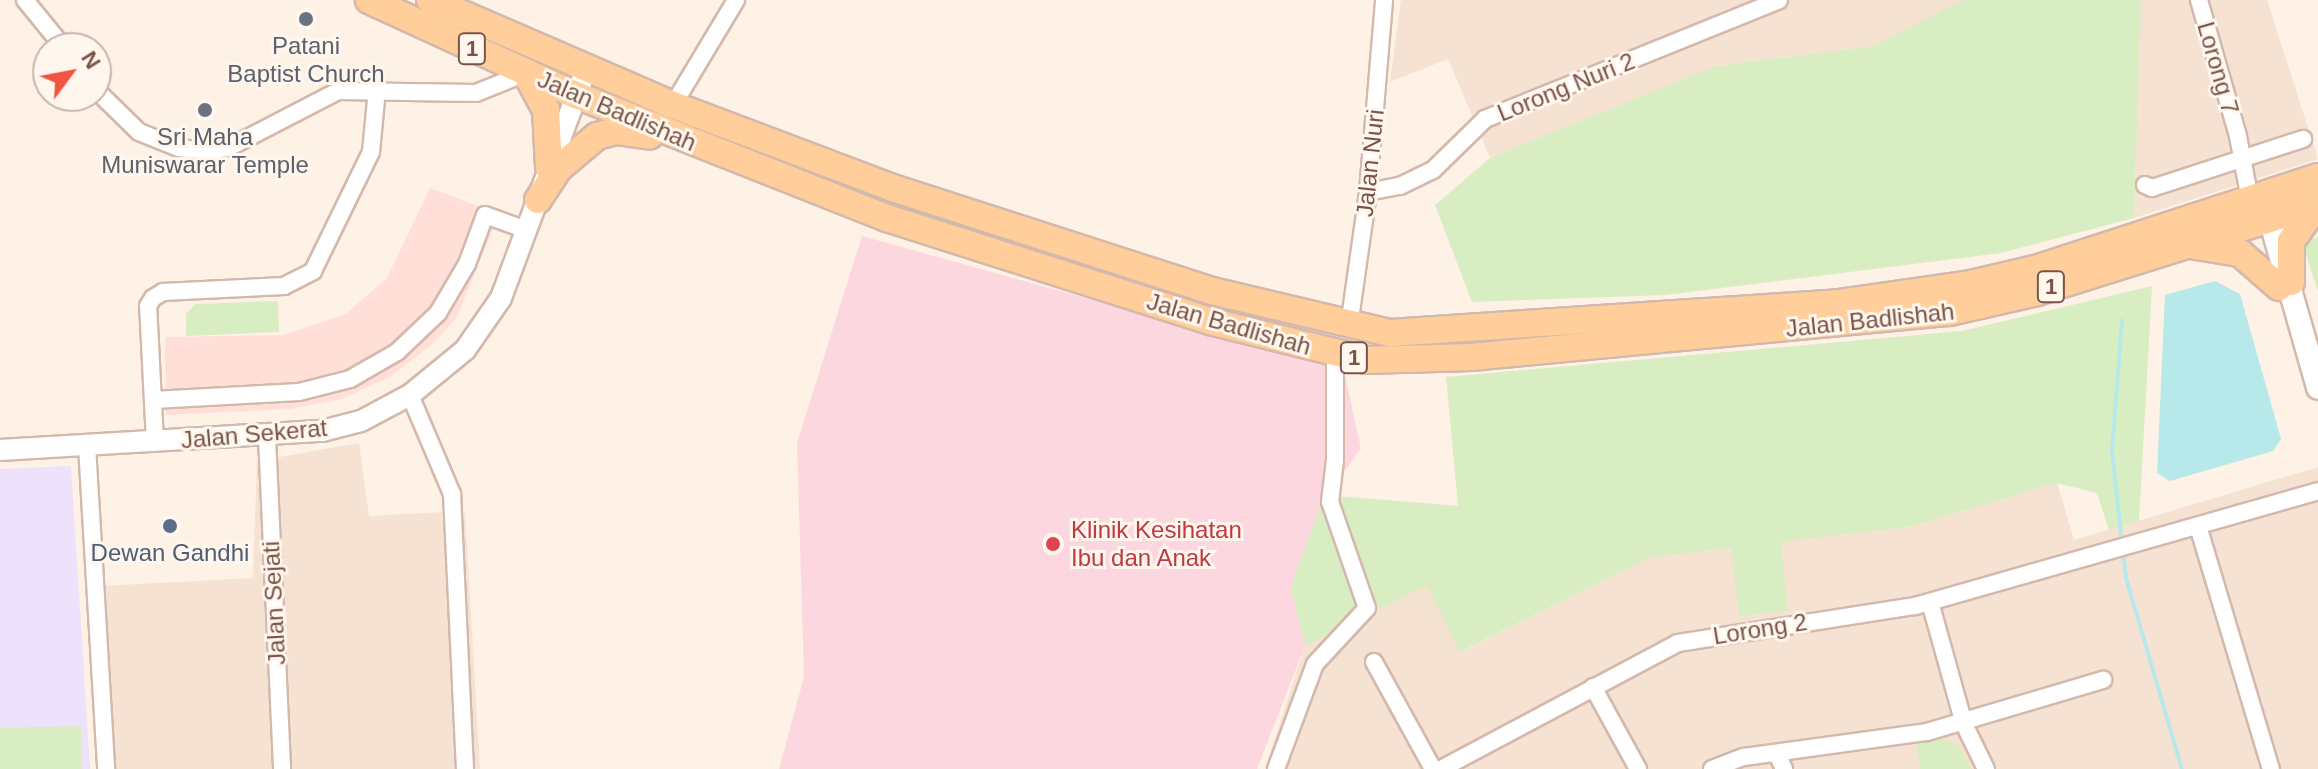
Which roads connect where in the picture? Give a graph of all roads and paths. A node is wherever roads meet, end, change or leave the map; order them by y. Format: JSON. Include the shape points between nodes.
{"nodes":[{"id":1,"x":25,"y":0,"type":"edge"},
{"id":2,"x":369,"y":0,"type":"edge"},
{"id":3,"x":430,"y":0,"type":"edge"},
{"id":4,"x":736,"y":0,"type":"edge"},
{"id":5,"x":1384,"y":0,"type":"edge"},
{"id":6,"x":1779,"y":0,"type":"edge"},
{"id":7,"x":2199,"y":0,"type":"edge"},
{"id":8,"x":51,"y":32,"type":"edge"},
{"id":9,"x":586,"y":69,"type":"junction"},
{"id":10,"x":526,"y":73,"type":"junction"},
{"id":11,"x":377,"y":90,"type":"junction"},
{"id":12,"x":576,"y":95,"type":"junction"},
{"id":13,"x":673,"y":105,"type":"junction"},
{"id":14,"x":112,"y":106,"type":"edge"},
{"id":15,"x":2303,"y":139,"type":"dead end"},
{"id":16,"x":712,"y":151,"type":"junction"},
{"id":17,"x":2244,"y":158,"type":"junction"},
{"id":18,"x":549,"y":168,"type":"junction"},
{"id":19,"x":2318,"y":177,"type":"edge"},
{"id":20,"x":2145,"y":185,"type":"dead end"},
{"id":21,"x":1368,"y":192,"type":"junction"},
{"id":22,"x":538,"y":200,"type":"junction"},
{"id":23,"x":2318,"y":204,"type":"edge"},
{"id":24,"x":2260,"y":210,"type":"junction"},
{"id":25,"x":527,"y":230,"type":"junction"},
{"id":26,"x":2188,"y":245,"type":"junction"},
{"id":27,"x":2285,"y":285,"type":"junction"},
{"id":28,"x":1839,"y":313,"type":"junction"},
{"id":29,"x":1349,"y":326,"type":"junction"},
{"id":30,"x":1335,"y":355,"type":"junction"},
{"id":31,"x":2318,"y":388,"type":"edge"},
{"id":32,"x":410,"y":395,"type":"junction"},
{"id":33,"x":153,"y":400,"type":"junction"},
{"id":34,"x":267,"y":437,"type":"junction"},
{"id":35,"x":155,"y":442,"type":"junction"},
{"id":36,"x":87,"y":446,"type":"junction"},
{"id":37,"x":0,"y":450,"type":"edge"},
{"id":38,"x":2318,"y":491,"type":"edge"},
{"id":39,"x":2198,"y":526,"type":"junction"},
{"id":40,"x":1930,"y":602,"type":"junction"},
{"id":41,"x":1374,"y":662,"type":"dead end"},
{"id":42,"x":2103,"y":680,"type":"dead end"},
{"id":43,"x":1593,"y":687,"type":"junction"},
{"id":44,"x":1964,"y":724,"type":"junction"},
{"id":45,"x":1780,"y":761,"type":"edge"},
{"id":46,"x":106,"y":769,"type":"edge"},
{"id":47,"x":282,"y":769,"type":"edge"},
{"id":48,"x":465,"y":769,"type":"edge"},
{"id":49,"x":1276,"y":769,"type":"edge"},
{"id":50,"x":1433,"y":769,"type":"edge"},
{"id":51,"x":1441,"y":769,"type":"edge"},
{"id":52,"x":1638,"y":769,"type":"edge"},
{"id":53,"x":1712,"y":769,"type":"edge"},
{"id":54,"x":1986,"y":769,"type":"edge"},
{"id":55,"x":2271,"y":769,"type":"edge"}],
"edges":[{"from":1,"to":8,"type":"street"},
{"from":2,"to":10,"type":"main road","name":"Jalan Badlishah","number":"1"},
{"from":3,"to":9,"type":"main road","name":"Jalan Badlishah","number":"1"},
{"from":4,"to":13,"type":"street"},
{"from":5,"to":21,"type":"street","name":"Jalan Nuri"},
{"from":6,"to":21,"type":"street","name":"Lorong Nuri 2","via":[[1485,119],[1433,170],[1400,186]]},
{"from":7,"to":17,"type":"street","name":"Lorong 7"},
{"from":9,"to":12,"type":"street","name":"Jalan Sekerat"},
{"from":9,"to":13,"type":"main road","name":"Jalan Badlishah","number":"1"},
{"from":10,"to":11,"type":"street","via":[[476,93]]},
{"from":10,"to":12,"type":"main road","name":"Jalan Badlishah","number":"1"},
{"from":10,"to":18,"type":"main road","via":[[546,110]]},
{"from":11,"to":14,"type":"street","via":[[329,94],[230,147],[210,151],[179,148],[139,132]]},
{"from":11,"to":33,"type":"street","via":[[371,152],[313,271],[284,286],[163,292],[153,298],[148,306]]},
{"from":12,"to":16,"type":"main road","name":"Jalan Badlishah","number":"1"},
{"from":12,"to":18,"type":"street","name":"Jalan Sekerat"},
{"from":13,"to":29,"type":"main road","name":"Jalan Badlishah","number":"1","via":[[898,189],[1212,291]]},
{"from":15,"to":17,"type":"street"},
{"from":16,"to":22,"type":"main road","via":[[637,133],[597,136],[559,168]]},
{"from":16,"to":30,"type":"main road","name":"Jalan Badlishah","number":"1","via":[[887,218]]},
{"from":17,"to":20,"type":"street","via":[[2152,188]]},
{"from":17,"to":24,"type":"street","name":"Lorong 7"},
{"from":18,"to":22,"type":"street","name":"Jalan Sekerat"},
{"from":19,"to":24,"type":"main road","name":"Jalan Badlishah","number":"1"},
{"from":21,"to":29,"type":"street","name":"Jalan Nuri"},
{"from":22,"to":25,"type":"street","name":"Jalan Sekerat"},
{"from":23,"to":24,"type":"main road","name":"Jalan Badlishah","number":"1"},
{"from":23,"to":27,"type":"main road","via":[[2291,241]]},
{"from":24,"to":26,"type":"main road","name":"Jalan Badlishah","number":"1"},
{"from":24,"to":27,"type":"main road"},
{"from":24,"to":28,"type":"main road","name":"Jalan Badlishah","number":"1"},
{"from":25,"to":32,"type":"street","name":"Jalan Sekerat","via":[[510,279],[480,333]]},
{"from":25,"to":33,"type":"street","via":[[485,215],[467,264],[438,313],[397,352],[350,379],[299,392]]},
{"from":26,"to":27,"type":"main road","via":[[2240,253]]},
{"from":26,"to":28,"type":"main road","name":"Jalan Badlishah","number":"1","via":[[2001,302]]},
{"from":27,"to":31,"type":"main road"},
{"from":28,"to":29,"type":"main road","name":"Jalan Badlishah","number":"1","via":[[1390,333]]},
{"from":28,"to":30,"type":"main road","name":"Jalan Badlishah","number":"1","via":[[1419,361]]},
{"from":30,"to":49,"type":"street","via":[[1330,502],[1367,608],[1315,664]]},
{"from":32,"to":34,"type":"street","name":"Jalan Sekerat","via":[[345,426]]},
{"from":32,"to":48,"type":"street","via":[[452,494]]},
{"from":33,"to":35,"type":"street"},
{"from":34,"to":35,"type":"street","name":"Jalan Sekerat"},
{"from":34,"to":47,"type":"street","name":"Jalan Sejati"},
{"from":35,"to":36,"type":"street","name":"Jalan Sekerat"},
{"from":36,"to":37,"type":"street","name":"Jalan Sekerat"},
{"from":36,"to":46,"type":"street"},
{"from":38,"to":39,"type":"street","name":"Lorong 2"},
{"from":39,"to":40,"type":"street","name":"Lorong 2"},
{"from":39,"to":55,"type":"street"},
{"from":40,"to":43,"type":"street","name":"Lorong 2","via":[[1678,643]]},
{"from":40,"to":44,"type":"street"},
{"from":41,"to":50,"type":"street"},
{"from":42,"to":44,"type":"street"},
{"from":43,"to":51,"type":"street","name":"Lorong 2"},
{"from":43,"to":52,"type":"street"},
{"from":44,"to":45,"type":"street"},
{"from":44,"to":54,"type":"street"},
{"from":45,"to":53,"type":"street","via":[[1735,759]]}]}
